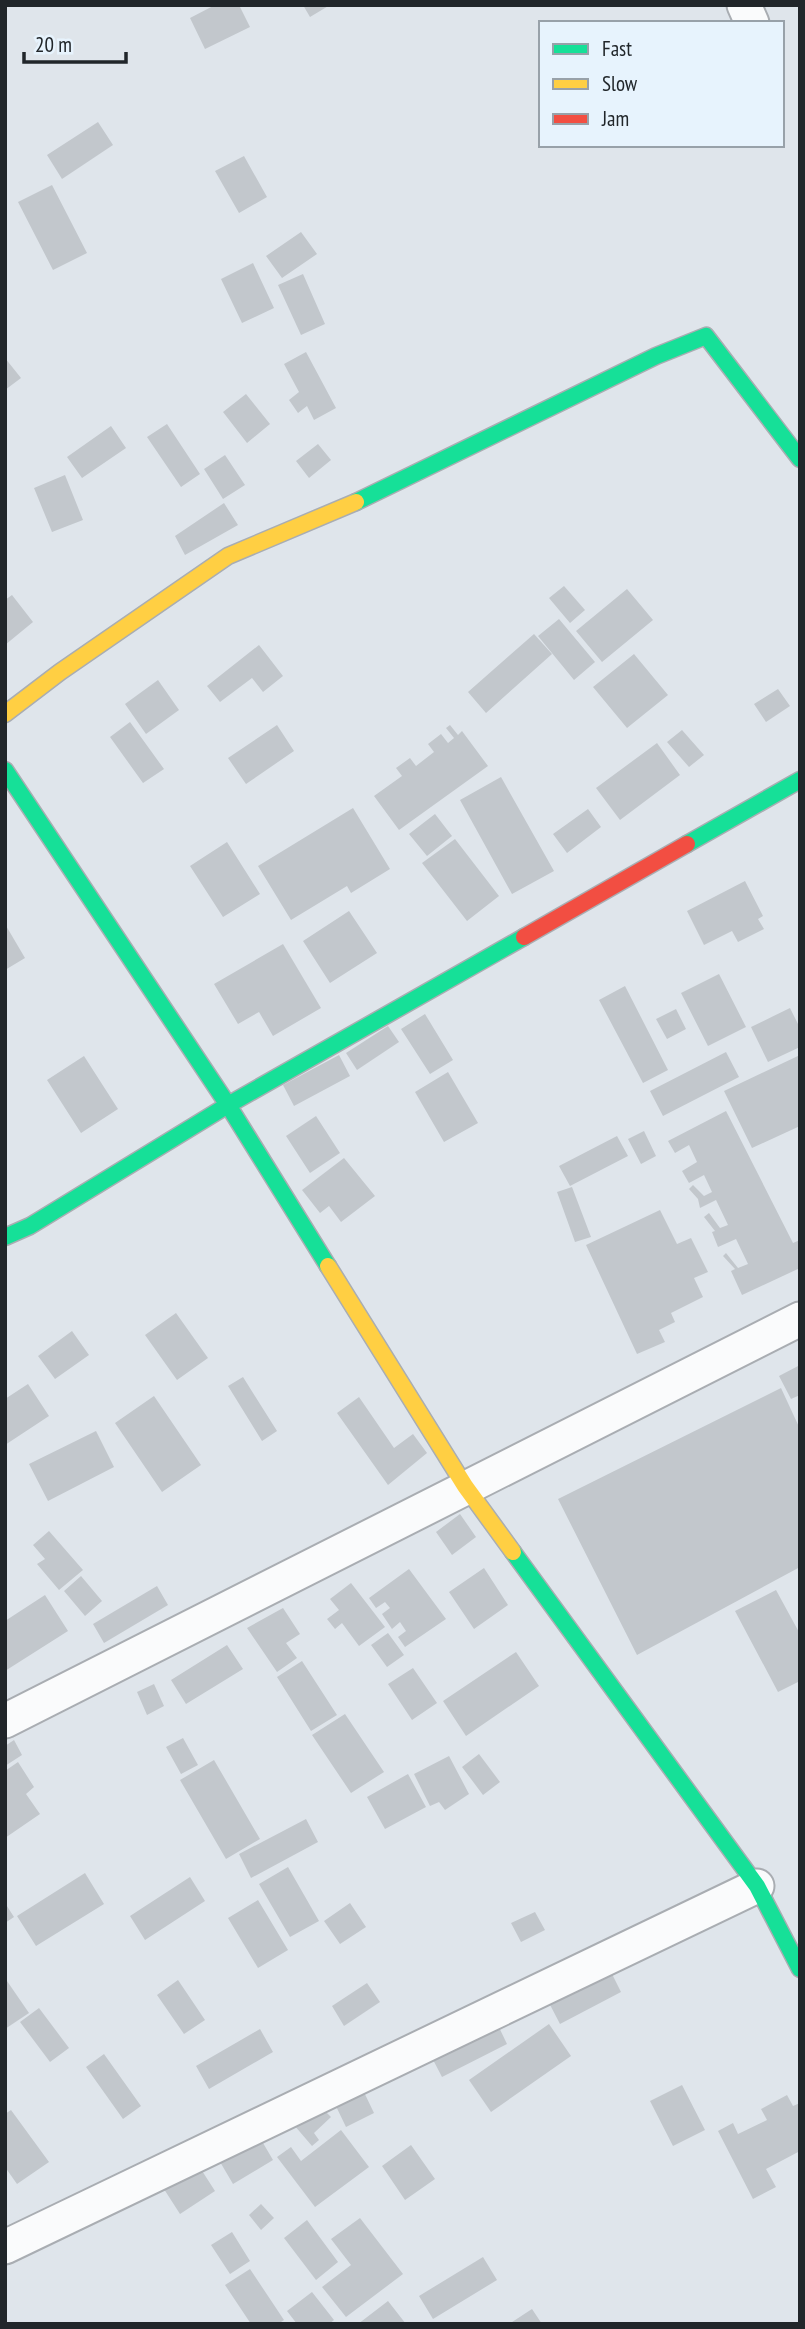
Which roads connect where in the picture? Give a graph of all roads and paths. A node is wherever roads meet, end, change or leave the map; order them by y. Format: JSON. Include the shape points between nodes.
{"nodes":[{"id":1,"x":744,"y":5,"type":"edge"},
{"id":2,"x":751,"y":21,"type":"edge"},
{"id":3,"x":800,"y":458,"type":"edge"},
{"id":4,"x":5,"y":714,"type":"edge"},
{"id":5,"x":5,"y":770,"type":"edge"},
{"id":6,"x":800,"y":780,"type":"edge"},
{"id":7,"x":228,"y":1105,"type":"junction"},
{"id":8,"x":5,"y":1237,"type":"edge"},
{"id":9,"x":800,"y":1319,"type":"edge"},
{"id":10,"x":465,"y":1486,"type":"junction"},
{"id":11,"x":5,"y":1721,"type":"edge"},
{"id":12,"x":757,"y":1886,"type":"junction"},
{"id":13,"x":800,"y":1969,"type":"edge"},
{"id":14,"x":5,"y":2247,"type":"edge"}],
"edges":[{"from":1,"to":2,"type":"street"},
{"from":3,"to":4,"type":"street","via":[[706,336],[341,509],[228,556]]},
{"from":5,"to":7,"type":"street"},
{"from":6,"to":7,"type":"street"},
{"from":7,"to":8,"type":"street"},
{"from":7,"to":10,"type":"street"},
{"from":9,"to":10,"type":"street"},
{"from":10,"to":11,"type":"street"},
{"from":10,"to":12,"type":"street"},
{"from":12,"to":13,"type":"street"},
{"from":12,"to":14,"type":"street"}]}
